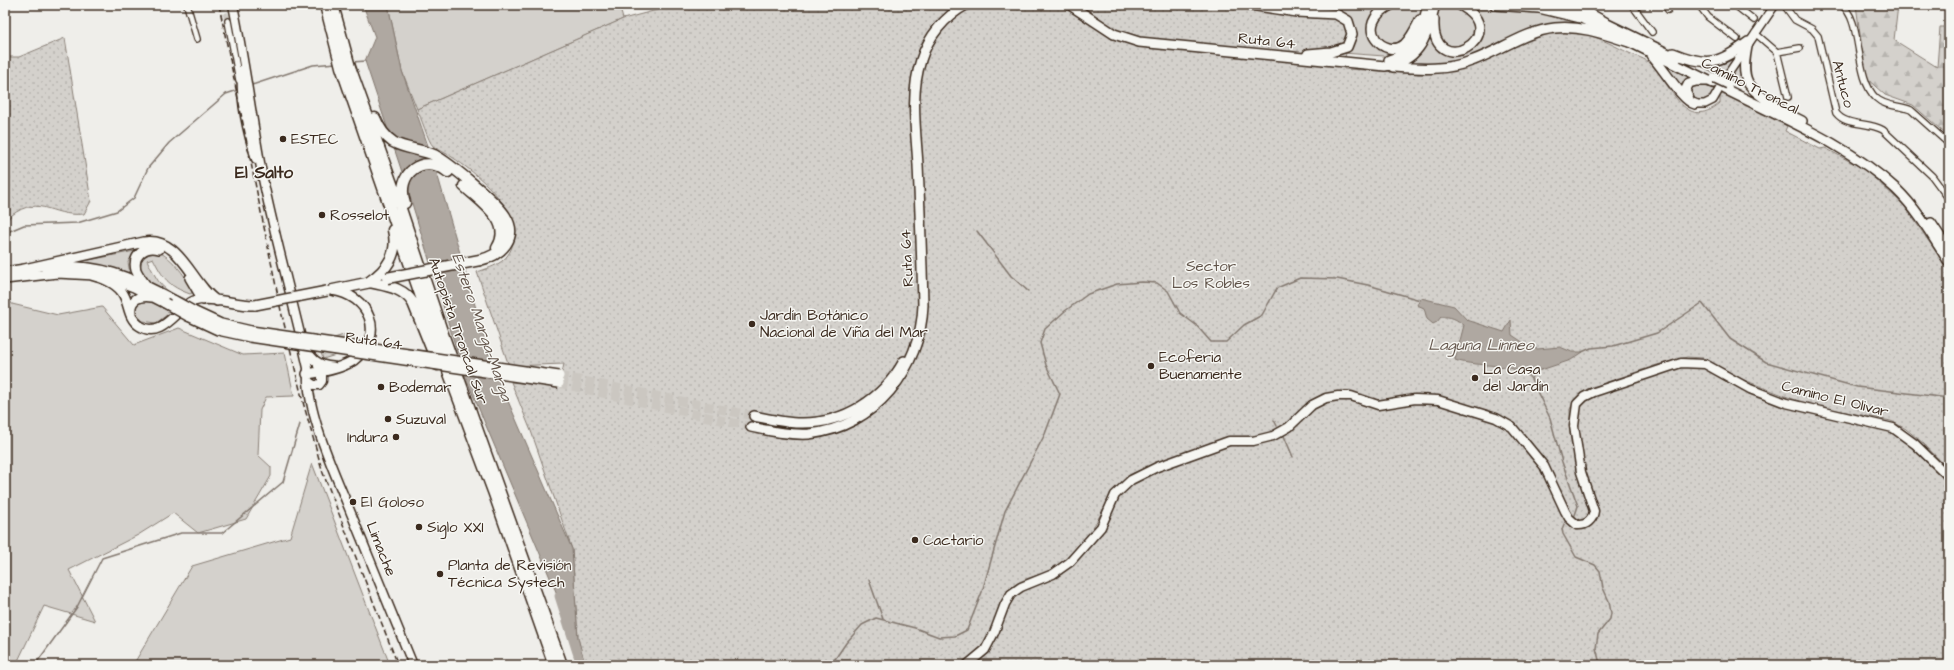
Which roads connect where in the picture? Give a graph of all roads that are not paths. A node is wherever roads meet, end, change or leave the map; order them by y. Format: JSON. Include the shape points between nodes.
{"nodes":[{"id":1,"x":187,"y":5,"type":"edge"},
{"id":2,"x":233,"y":5,"type":"edge"},
{"id":3,"x":325,"y":5,"type":"edge"},
{"id":4,"x":332,"y":5,"type":"edge"},
{"id":5,"x":336,"y":5,"type":"edge"},
{"id":6,"x":629,"y":5,"type":"edge"},
{"id":7,"x":636,"y":5,"type":"edge"},
{"id":8,"x":956,"y":5,"type":"edge"},
{"id":9,"x":966,"y":5,"type":"edge"},
{"id":10,"x":1070,"y":5,"type":"edge"},
{"id":11,"x":1079,"y":5,"type":"edge"},
{"id":12,"x":1250,"y":5,"type":"edge"},
{"id":13,"x":1391,"y":5,"type":"edge"},
{"id":14,"x":1460,"y":5,"type":"edge"},
{"id":15,"x":1495,"y":5,"type":"edge"},
{"id":16,"x":1560,"y":5,"type":"edge"},
{"id":17,"x":1574,"y":5,"type":"edge"},
{"id":18,"x":1632,"y":5,"type":"edge"},
{"id":19,"x":1699,"y":5,"type":"edge"},
{"id":20,"x":1735,"y":5,"type":"edge"},
{"id":21,"x":1775,"y":5,"type":"edge"},
{"id":22,"x":1784,"y":5,"type":"edge"},
{"id":23,"x":1840,"y":5,"type":"edge"},
{"id":24,"x":1431,"y":6,"type":"edge"},
{"id":25,"x":1754,"y":20,"type":"dead end"},
{"id":26,"x":228,"y":21,"type":"tunnel mouth"},
{"id":27,"x":1606,"y":22,"type":"junction"},
{"id":28,"x":1652,"y":32,"type":"dead end"},
{"id":29,"x":1755,"y":34,"type":"junction"},
{"id":30,"x":1737,"y":39,"type":"dead end"},
{"id":31,"x":197,"y":40,"type":"dead end"},
{"id":32,"x":1748,"y":42,"type":"junction"},
{"id":33,"x":1632,"y":43,"type":"junction"},
{"id":34,"x":342,"y":44,"type":"junction"},
{"id":35,"x":1647,"y":46,"type":"junction"},
{"id":36,"x":1800,"y":48,"type":"dead end"},
{"id":37,"x":1777,"y":52,"type":"junction"},
{"id":38,"x":1308,"y":54,"type":"junction"},
{"id":39,"x":349,"y":66,"type":"junction"},
{"id":40,"x":1380,"y":66,"type":"junction"},
{"id":41,"x":1713,"y":81,"type":"junction"},
{"id":42,"x":242,"y":82,"type":"junction"},
{"id":43,"x":1727,"y":87,"type":"junction"},
{"id":44,"x":1788,"y":97,"type":"dead end"},
{"id":45,"x":1695,"y":104,"type":"junction"},
{"id":46,"x":1791,"y":115,"type":"junction"},
{"id":47,"x":1949,"y":144,"type":"edge"},
{"id":48,"x":1949,"y":199,"type":"edge"},
{"id":49,"x":1949,"y":250,"type":"edge"},
{"id":50,"x":280,"y":255,"type":"junction"},
{"id":51,"x":484,"y":259,"type":"junction"},
{"id":52,"x":1949,"y":262,"type":"edge"},
{"id":53,"x":20,"y":270,"type":"junction"},
{"id":54,"x":5,"y":272,"type":"edge"},
{"id":55,"x":91,"y":274,"type":"junction"},
{"id":56,"x":5,"y":279,"type":"edge"},
{"id":57,"x":369,"y":282,"type":"junction"},
{"id":58,"x":145,"y":285,"type":"junction"},
{"id":59,"x":330,"y":290,"type":"junction"},
{"id":60,"x":155,"y":297,"type":"junction"},
{"id":61,"x":199,"y":300,"type":"junction"},
{"id":62,"x":217,"y":301,"type":"junction"},
{"id":63,"x":190,"y":313,"type":"junction"},
{"id":64,"x":133,"y":318,"type":"junction"},
{"id":65,"x":442,"y":331,"type":"junction"},
{"id":66,"x":302,"y":344,"type":"junction"},
{"id":67,"x":316,"y":362,"type":"junction"},
{"id":68,"x":337,"y":367,"type":"junction"},
{"id":69,"x":322,"y":372,"type":"junction"},
{"id":70,"x":307,"y":378,"type":"junction"},
{"id":71,"x":559,"y":379,"type":"tunnel mouth"},
{"id":72,"x":754,"y":416,"type":"tunnel mouth"},
{"id":73,"x":466,"y":420,"type":"junction"},
{"id":74,"x":751,"y":427,"type":"tunnel mouth"},
{"id":75,"x":1949,"y":477,"type":"edge"},
{"id":76,"x":413,"y":665,"type":"edge"},
{"id":77,"x":554,"y":665,"type":"edge"},
{"id":78,"x":562,"y":665,"type":"edge"},
{"id":79,"x":967,"y":665,"type":"edge"}],
"edges":[{"from":1,"to":31,"type":"street"},
{"from":2,"to":42,"type":"main road","name":"Limache","via":[[242,63]]},
{"from":3,"to":34,"type":"highway","name":"Autopista Troncal Sur"},
{"from":4,"to":34,"type":"highway","name":"Autopista Troncal Sur"},
{"from":5,"to":34,"type":"highway"},
{"from":6,"to":7,"type":"street"},
{"from":8,"to":72,"type":"main road","name":"Ruta 64","via":[[940,19],[925,39],[916,58],[912,78],[911,118],[918,308],[914,332],[905,357],[896,374],[883,389],[845,415],[824,421],[802,423]]},
{"from":9,"to":74,"type":"main road","name":"Ruta 64","via":[[949,17],[932,36],[924,51],[917,76],[916,119],[923,305],[920,334],[911,360],[880,402],[859,418],[843,425],[821,432],[799,434]]},
{"from":10,"to":40,"type":"main road","name":"Ruta 64","via":[[1114,34],[1144,43]]},
{"from":11,"to":38,"type":"main road","name":"Ruta 64","via":[[1117,28],[1141,37]]},
{"from":12,"to":38,"type":"main road","via":[[1297,12],[1336,14],[1348,21],[1352,34],[1347,47],[1331,52]]},
{"from":13,"to":24,"type":"main road","via":[[1377,14],[1372,27],[1377,41],[1391,48],[1405,44]]},
{"from":14,"to":24,"type":"main road","via":[[1474,15],[1479,30],[1473,44],[1459,52],[1443,48],[1435,39]]},
{"from":15,"to":33,"type":"main road","name":"Camino Troncal","via":[[1529,6],[1560,12],[1591,22]]},
{"from":16,"to":27,"type":"main road","name":"Camino Troncal"},
{"from":17,"to":27,"type":"main road"},
{"from":18,"to":28,"type":"street"},
{"from":19,"to":30,"type":"street","via":[[1708,17]]},
{"from":20,"to":25,"type":"street"},
{"from":21,"to":29,"type":"street"},
{"from":22,"to":48,"type":"street","name":"Antuco","via":[[1795,20],[1812,29],[1818,36],[1836,113],[1841,119],[1883,130],[1927,171]]},
{"from":23,"to":47,"type":"street","via":[[1849,13],[1865,79],[1871,92],[1882,102],[1911,110]]},
{"from":24,"to":38,"type":"main road","name":"Ruta 64","via":[[1416,42],[1409,50],[1394,58],[1377,61]]},
{"from":24,"to":40,"type":"main road","name":"Ruta 64","via":[[1426,37],[1416,52],[1397,64]]},
{"from":26,"to":42,"type":"street","name":"Limache"},
{"from":27,"to":35,"type":"main road","name":"Camino Troncal"},
{"from":29,"to":32,"type":"street"},
{"from":29,"to":37,"type":"street"},
{"from":32,"to":35,"type":"main road","via":[[1723,58],[1705,62],[1691,61]]},
{"from":32,"to":45,"type":"street","via":[[1713,100],[1705,104]]},
{"from":32,"to":46,"type":"main road","via":[[1745,72],[1750,86]]},
{"from":33,"to":35,"type":"main road","name":"Camino Troncal"},
{"from":33,"to":40,"type":"main road","via":[[1577,28],[1554,28],[1532,33],[1457,66],[1430,69]]},
{"from":34,"to":39,"type":"highway","name":"Autopista Troncal Sur"},
{"from":34,"to":39,"type":"highway"},
{"from":35,"to":41,"type":"main road","name":"Camino Troncal"},
{"from":35,"to":45,"type":"main road","via":[[1686,99]]},
{"from":36,"to":37,"type":"street"},
{"from":37,"to":44,"type":"street"},
{"from":39,"to":51,"type":"highway","via":[[377,125],[386,136],[394,142],[427,152],[445,162],[499,208],[507,219],[510,228],[507,242],[499,252]]},
{"from":39,"to":57,"type":"highway","via":[[355,119],[396,242],[390,262]]},
{"from":39,"to":65,"type":"highway","name":"Autopista Troncal Sur"},
{"from":39,"to":73,"type":"highway","name":"Autopista Troncal Sur","via":[[429,320]]},
{"from":41,"to":43,"type":"main road","name":"Camino Troncal"},
{"from":41,"to":45,"type":"main road","via":[[1696,81],[1687,85],[1686,94]]},
{"from":42,"to":50,"type":"main road","name":"Limache","via":[[248,97],[253,150],[263,178]]},
{"from":43,"to":46,"type":"main road","name":"Camino Troncal"},
{"from":43,"to":52,"type":"main road","name":"Camino Troncal","via":[[1808,131],[1878,174],[1896,189],[1922,220]]},
{"from":46,"to":49,"type":"main road","name":"Camino Troncal","via":[[1834,138],[1883,170],[1914,200]]},
{"from":50,"to":66,"type":"main road","name":"Limache"},
{"from":50,"to":70,"type":"main road","name":"Limache","via":[[284,284]]},
{"from":51,"to":57,"type":"highway","bridge":true},
{"from":51,"to":65,"type":"highway","via":[[496,250],[502,234],[501,225],[493,213],[441,167],[424,164],[409,173],[404,181],[402,194]]},
{"from":53,"to":54,"type":"main road"},
{"from":53,"to":58,"type":"main road","via":[[93,268],[119,274]]},
{"from":53,"to":62,"type":"main road","via":[[156,242],[167,247],[179,258],[204,290]]},
{"from":55,"to":56,"type":"main road","via":[[42,274]]},
{"from":55,"to":60,"type":"main road","via":[[123,282]]},
{"from":55,"to":64,"type":"main road","via":[[119,288]]},
{"from":57,"to":59,"type":"highway"},
{"from":57,"to":73,"type":"highway","via":[[397,288],[411,299],[429,346]]},
{"from":58,"to":61,"type":"main road","via":[[136,263],[142,251],[154,248],[169,254],[189,276]]},
{"from":58,"to":63,"type":"main road","bridge":true,"via":[[175,301]]},
{"from":59,"to":62,"type":"main road","bridge":true,"via":[[255,305]]},
{"from":59,"to":68,"type":"main road","via":[[350,295],[362,304],[369,315],[371,328],[370,339],[362,352]]},
{"from":60,"to":63,"type":"main road","bridge":true},
{"from":60,"to":64,"type":"main road","via":[[144,296],[136,299],[131,309]]},
{"from":61,"to":62,"type":"main road"},
{"from":61,"to":64,"type":"main road","via":[[185,307],[157,329],[144,328]]},
{"from":63,"to":71,"type":"main road","name":"Ruta 64","bridge":true,"via":[[251,334]]},
{"from":65,"to":78,"type":"highway","name":"Autopista Troncal Sur"},
{"from":66,"to":67,"type":"main road","via":[[310,358]]},
{"from":66,"to":70,"type":"main road","name":"Limache","via":[[308,368]]},
{"from":67,"to":68,"type":"main road","via":[[324,366]]},
{"from":67,"to":69,"type":"main road"},
{"from":68,"to":69,"type":"main road"},
{"from":69,"to":70,"type":"main road"},
{"from":70,"to":76,"type":"main road","name":"Limache","via":[[322,442]]},
{"from":73,"to":77,"type":"highway","name":"Autopista Troncal Sur"},
{"from":75,"to":79,"type":"main road","name":"Camino El Olivar","via":[[1915,444],[1893,428],[1802,408],[1750,389],[1705,364],[1681,362],[1594,392],[1577,404],[1574,426],[1577,453],[1594,516],[1589,522],[1577,525],[1565,511],[1544,466],[1520,435],[1505,422],[1427,398],[1378,405],[1351,396],[1332,396],[1312,404],[1289,427],[1273,436],[1229,442],[1157,468],[1128,482],[1115,495],[1101,527],[1070,562],[1054,574],[1020,587],[1011,594],[985,650]]}]}
